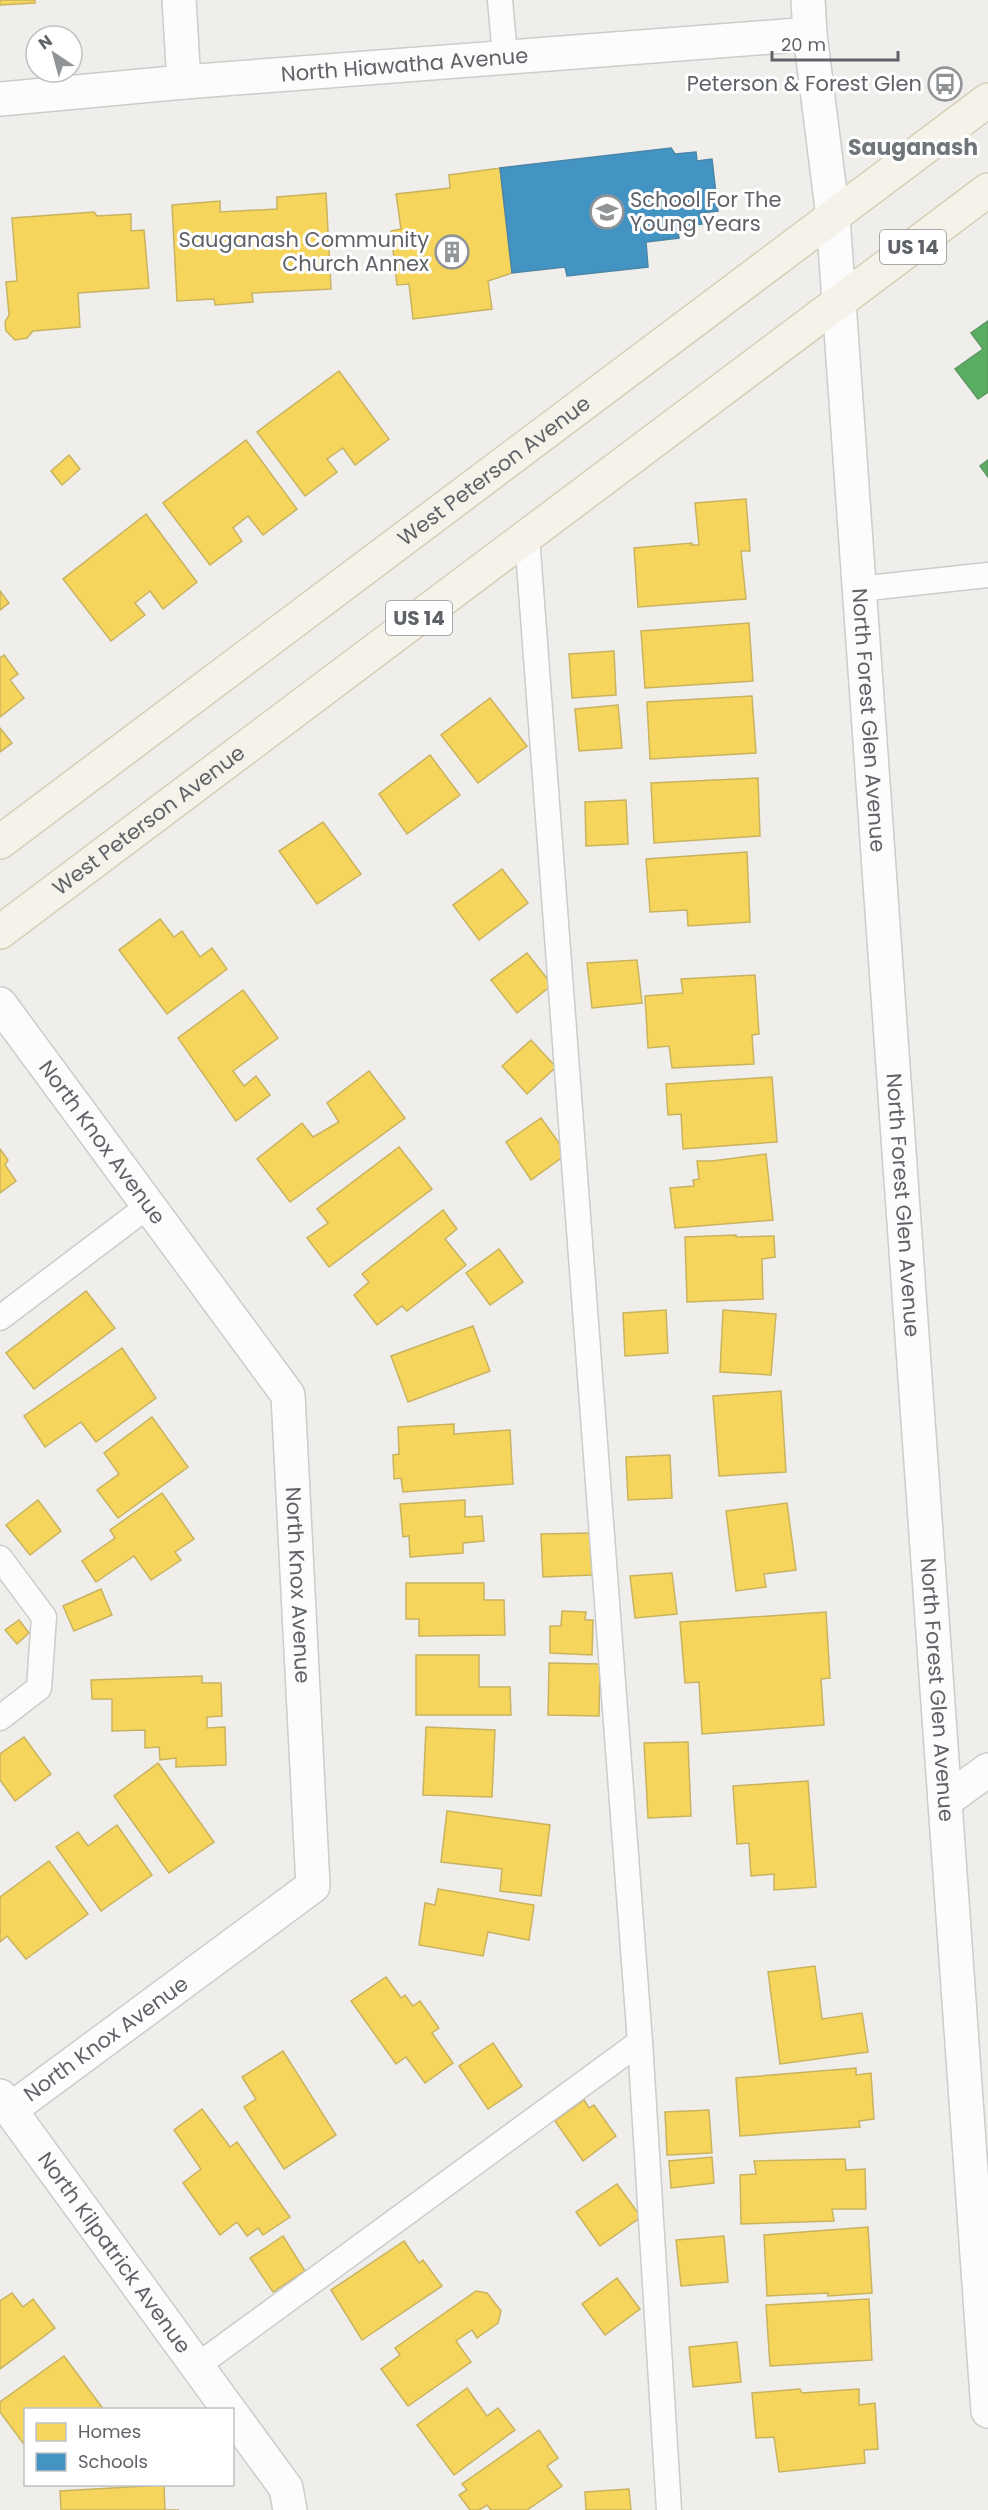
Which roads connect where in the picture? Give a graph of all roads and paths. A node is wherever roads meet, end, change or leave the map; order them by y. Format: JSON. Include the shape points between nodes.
{"nodes":[{"id":1,"x":179,"y":0,"type":"edge"},
{"id":2,"x":500,"y":0,"type":"edge"},
{"id":3,"x":808,"y":0,"type":"edge"},
{"id":4,"x":810,"y":34,"type":"junction"},
{"id":5,"x":505,"y":57,"type":"junction"},
{"id":6,"x":184,"y":82,"type":"junction"},
{"id":7,"x":0,"y":99,"type":"edge"},
{"id":8,"x":988,"y":100,"type":"edge"},
{"id":9,"x":988,"y":190,"type":"edge"},
{"id":10,"x":832,"y":217,"type":"junction"},
{"id":11,"x":839,"y":304,"type":"junction"},
{"id":12,"x":527,"y":537,"type":"junction"},
{"id":13,"x":988,"y":574,"type":"edge"},
{"id":14,"x":859,"y":589,"type":"junction"},
{"id":15,"x":0,"y":842,"type":"edge"},
{"id":16,"x":0,"y":932,"type":"edge"},
{"id":17,"x":0,"y":1004,"type":"edge"},
{"id":18,"x":148,"y":1206,"type":"junction"},
{"id":19,"x":0,"y":1318,"type":"edge"},
{"id":20,"x":0,"y":1558,"type":"edge"},
{"id":21,"x":0,"y":1718,"type":"edge"},
{"id":22,"x":988,"y":1770,"type":"edge"},
{"id":23,"x":945,"y":1801,"type":"junction"},
{"id":24,"x":640,"y":2042,"type":"junction"},
{"id":25,"x":5,"y":2103,"type":"edge"},
{"id":26,"x":197,"y":2366,"type":"junction"},
{"id":27,"x":228,"y":2408,"type":"edge"},
{"id":28,"x":988,"y":2411,"type":"edge"},
{"id":29,"x":234,"y":2417,"type":"edge"},
{"id":30,"x":290,"y":2510,"type":"edge"},
{"id":31,"x":669,"y":2510,"type":"edge"}],
"edges":[{"from":1,"to":6,"type":"street"},
{"from":2,"to":5,"type":"lane"},
{"from":3,"to":4,"type":"street","name":"North Forest Glen Avenue"},
{"from":4,"to":5,"type":"street","name":"North Hiawatha Avenue"},
{"from":4,"to":10,"type":"street","name":"North Forest Glen Avenue"},
{"from":5,"to":6,"type":"street","name":"North Hiawatha Avenue"},
{"from":6,"to":7,"type":"street","name":"North Hiawatha Avenue"},
{"from":8,"to":10,"type":"main road","name":"West Peterson Avenue"},
{"from":9,"to":11,"type":"main road","name":"West Peterson Avenue","number":"US 14"},
{"from":10,"to":11,"type":"street","name":"North Forest Glen Avenue"},
{"from":10,"to":15,"type":"main road","name":"West Peterson Avenue"},
{"from":11,"to":12,"type":"main road","name":"West Peterson Avenue","number":"US 14"},
{"from":11,"to":14,"type":"street","name":"North Forest Glen Avenue"},
{"from":12,"to":16,"type":"main road","name":"West Peterson Avenue","number":"US 14"},
{"from":12,"to":24,"type":"lane"},
{"from":13,"to":14,"type":"lane"},
{"from":14,"to":23,"type":"street","name":"North Forest Glen Avenue"},
{"from":17,"to":18,"type":"street","name":"North Knox Avenue"},
{"from":18,"to":19,"type":"lane"},
{"from":18,"to":25,"type":"street","name":"North Knox Avenue","via":[[288,1395],[313,1886]]},
{"from":20,"to":21,"type":"lane","via":[[44,1617],[39,1688]]},
{"from":22,"to":23,"type":"street"},
{"from":23,"to":28,"type":"street","name":"North Forest Glen Avenue"},
{"from":24,"to":26,"type":"lane"},
{"from":24,"to":31,"type":"lane"},
{"from":25,"to":26,"type":"street","name":"North Kilpatrick Avenue"},
{"from":26,"to":27,"type":"street","name":"North Kilpatrick Avenue"},
{"from":29,"to":30,"type":"street","via":[[286,2488]]}]}
